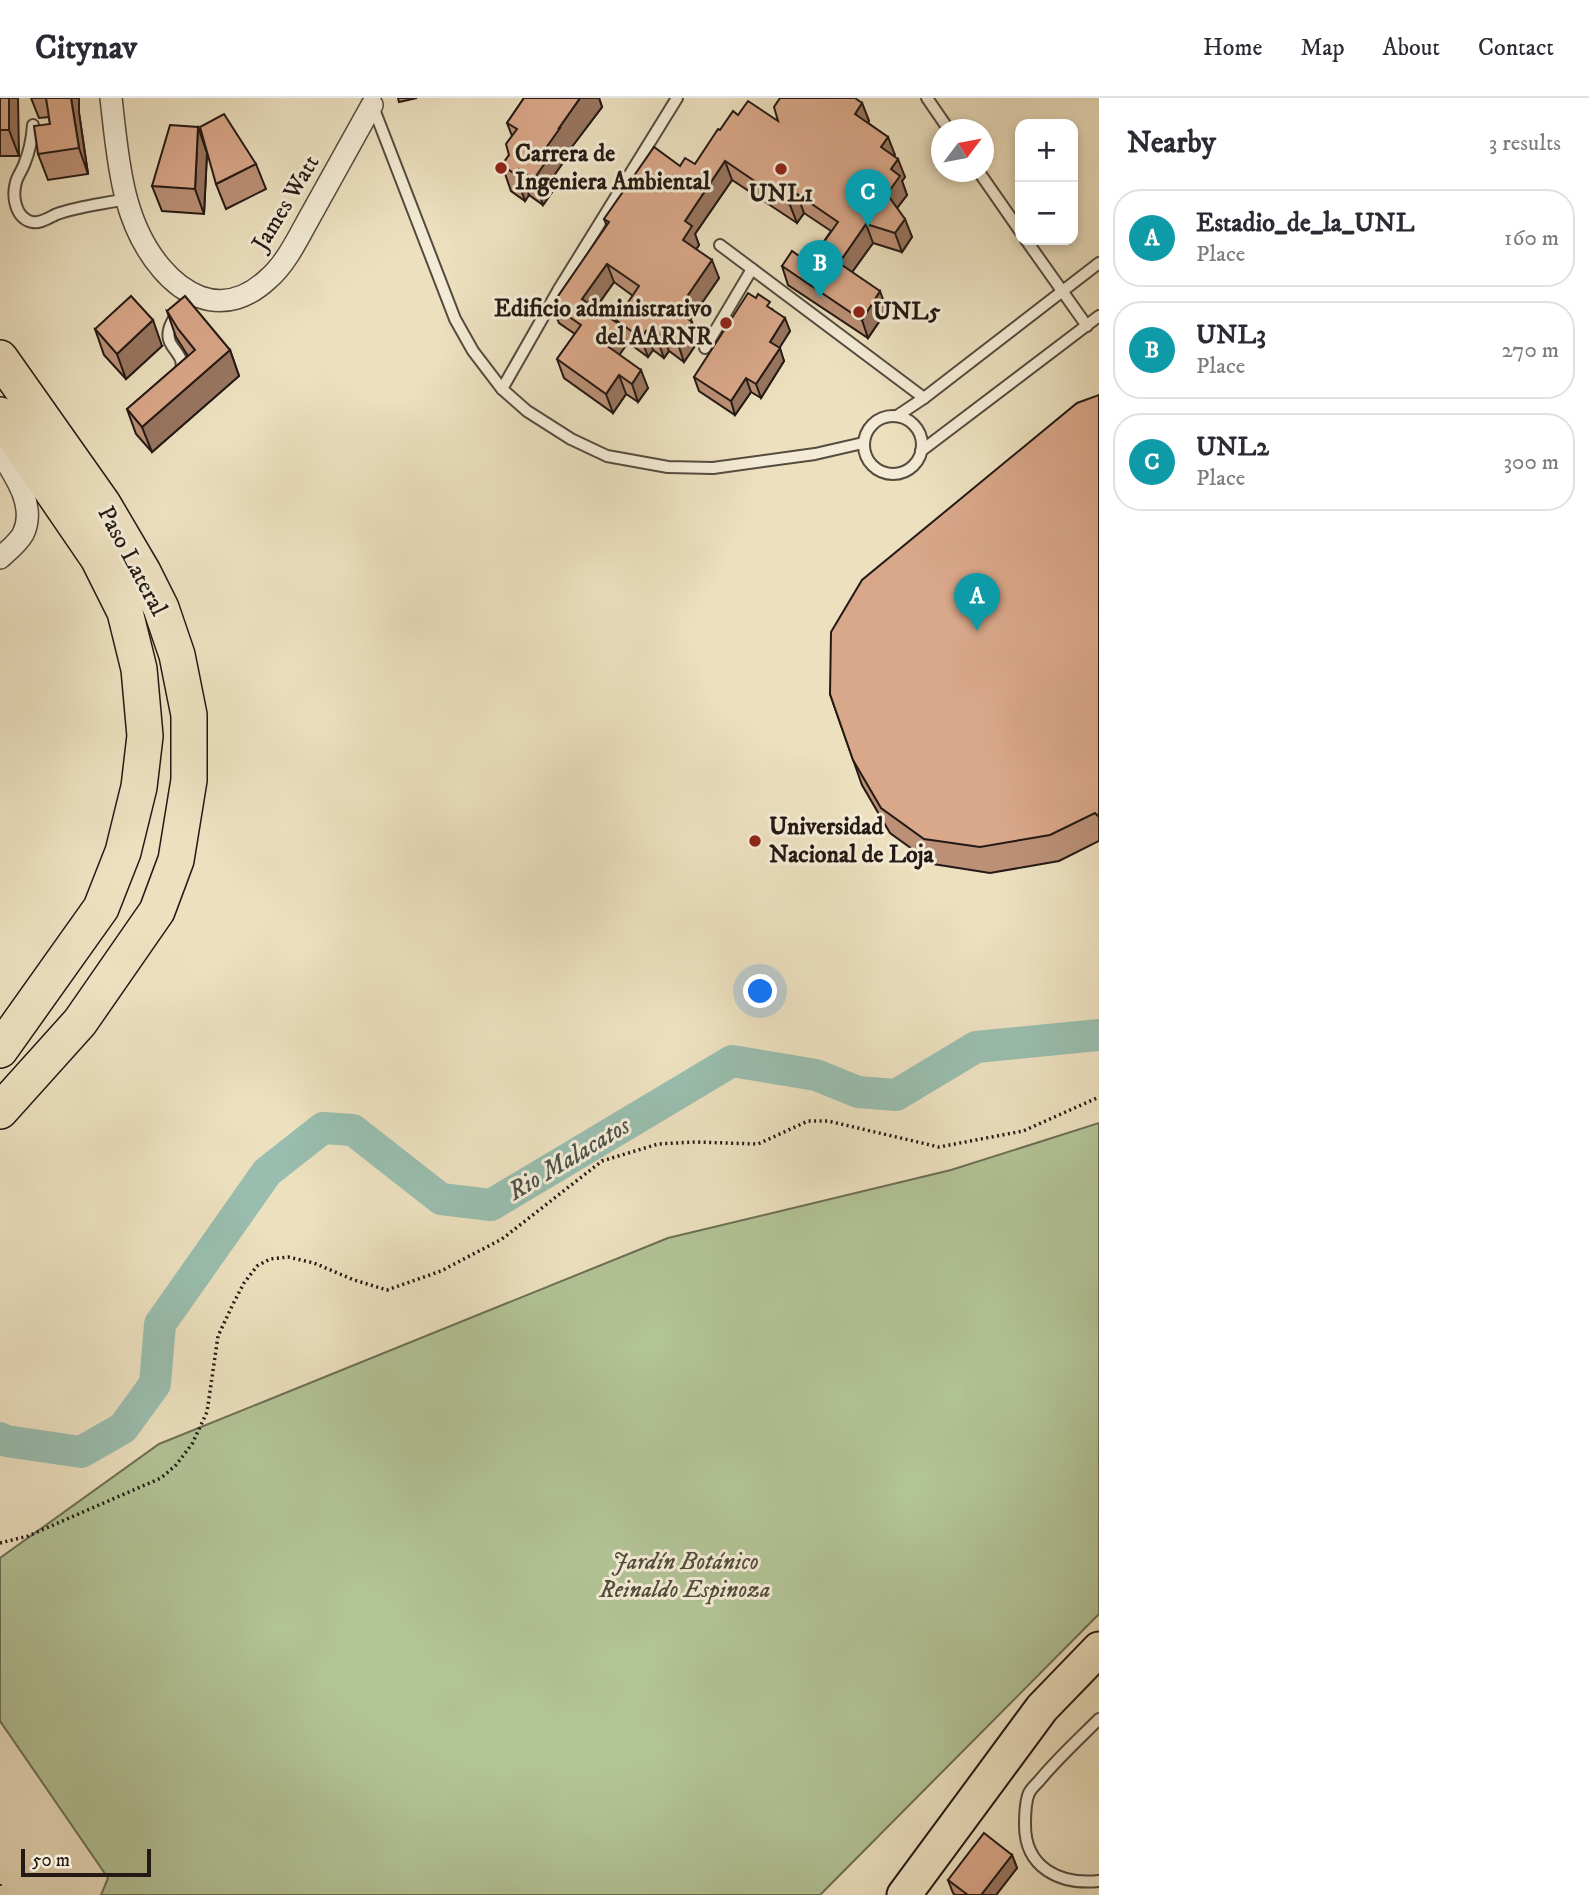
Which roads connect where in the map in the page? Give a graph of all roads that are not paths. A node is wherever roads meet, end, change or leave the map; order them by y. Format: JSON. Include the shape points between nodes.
{"nodes":[{"id":1,"x":111,"y":98,"type":"edge"},
{"id":2,"x":677,"y":98,"type":"edge"},
{"id":3,"x":927,"y":98,"type":"edge"},
{"id":4,"x":371,"y":102,"type":"edge"},
{"id":5,"x":941,"y":119,"type":"edge"},
{"id":6,"x":33,"y":125,"type":"edge"},
{"id":7,"x":986,"y":182,"type":"edge"},
{"id":8,"x":126,"y":199,"type":"junction"},
{"id":9,"x":1015,"y":224,"type":"edge"},
{"id":10,"x":720,"y":244,"type":"dead end"},
{"id":11,"x":1030,"y":245,"type":"edge"},
{"id":12,"x":1099,"y":263,"type":"edge"},
{"id":13,"x":752,"y":269,"type":"junction"},
{"id":14,"x":1063,"y":292,"type":"junction"},
{"id":15,"x":188,"y":293,"type":"junction"},
{"id":16,"x":1099,"y":316,"type":"edge"},
{"id":17,"x":1087,"y":326,"type":"junction"},
{"id":18,"x":705,"y":348,"type":"dead end"},
{"id":19,"x":0,"y":358,"type":"edge"},
{"id":20,"x":171,"y":380,"type":"edge"},
{"id":21,"x":502,"y":389,"type":"junction"},
{"id":22,"x":923,"y":398,"type":"junction"},
{"id":23,"x":0,"y":415,"type":"edge"},
{"id":24,"x":897,"y":416,"type":"junction"},
{"id":25,"x":863,"y":443,"type":"junction"},
{"id":26,"x":921,"y":451,"type":"junction"},
{"id":27,"x":0,"y":452,"type":"edge"},
{"id":28,"x":0,"y":558,"type":"edge"},
{"id":29,"x":0,"y":1051,"type":"edge"},
{"id":30,"x":0,"y":1111,"type":"edge"},
{"id":31,"x":1099,"y":1649,"type":"edge"},
{"id":32,"x":1099,"y":1719,"type":"edge"},
{"id":33,"x":1099,"y":1881,"type":"edge"},
{"id":34,"x":904,"y":1895,"type":"edge"}],
"edges":[{"from":1,"to":8,"type":"street","name":"James Watt"},
{"from":2,"to":21,"type":"lane"},
{"from":3,"to":5,"type":"lane"},
{"from":4,"to":15,"type":"street","name":"James Watt","via":[[292,248],[270,278],[224,302]]},
{"from":4,"to":21,"type":"lane","via":[[455,319]]},
{"from":6,"to":8,"type":"lane","via":[[14,195],[21,216],[38,222],[68,210]]},
{"from":7,"to":9,"type":"lane"},
{"from":8,"to":15,"type":"street","name":"James Watt","via":[[141,241],[173,282]]},
{"from":10,"to":13,"type":"lane"},
{"from":11,"to":14,"type":"lane"},
{"from":12,"to":14,"type":"lane"},
{"from":13,"to":18,"type":"lane"},
{"from":13,"to":22,"type":"lane"},
{"from":14,"to":17,"type":"lane"},
{"from":14,"to":22,"type":"lane"},
{"from":15,"to":20,"type":"lane","via":[[169,328],[168,338],[183,366]]},
{"from":16,"to":17,"type":"lane"},
{"from":17,"to":26,"type":"lane"},
{"from":19,"to":30,"type":"highway","name":"Paso Lateral","via":[[103,504],[161,608],[177,655],[189,715],[190,780],[176,860],[157,911],[80,1023]]},
{"from":21,"to":25,"type":"lane","via":[[570,439],[607,456],[668,467],[713,468]]},
{"from":22,"to":24,"type":"lane"},
{"from":23,"to":29,"type":"highway","name":"Paso Lateral","via":[[98,558],[125,612],[139,669],[145,736],[139,788],[123,852],[101,908]]},
{"from":24,"to":25,"type":"lane","via":[[878,419],[865,433]]},
{"from":24,"to":26,"type":"lane","via":[[916,428]]},
{"from":25,"to":26,"type":"lane","via":[[875,468],[894,474],[911,467]]},
{"from":27,"to":28,"type":"street","via":[[18,479],[27,520],[23,534]]},
{"from":31,"to":34,"type":"main road","via":[[1042,1708]]},
{"from":32,"to":33,"type":"lane","via":[[1029,1793],[1024,1814],[1025,1840],[1037,1863],[1055,1876],[1081,1883]]}]}
